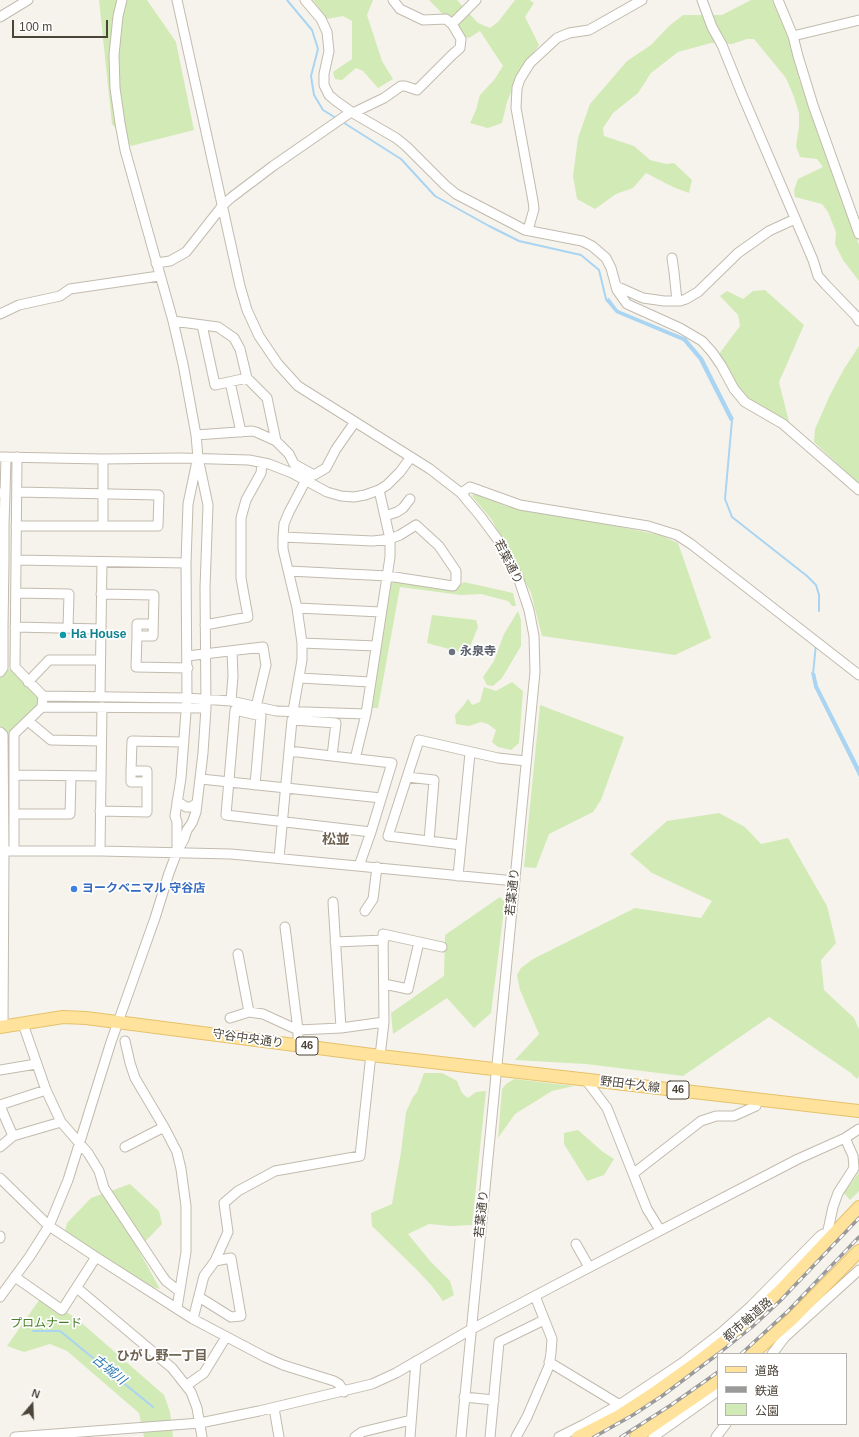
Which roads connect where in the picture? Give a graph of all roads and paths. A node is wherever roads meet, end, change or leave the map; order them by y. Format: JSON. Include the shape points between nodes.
{"nodes":[{"id":1,"x":28,"y":0,"type":"edge"},
{"id":2,"x":122,"y":0,"type":"edge"},
{"id":3,"x":177,"y":0,"type":"edge"},
{"id":4,"x":305,"y":0,"type":"edge"},
{"id":5,"x":393,"y":0,"type":"edge"},
{"id":6,"x":476,"y":0,"type":"edge"},
{"id":7,"x":642,"y":0,"type":"edge"},
{"id":8,"x":702,"y":0,"type":"edge"},
{"id":9,"x":778,"y":0,"type":"edge"},
{"id":10,"x":0,"y":17,"type":"edge"},
{"id":11,"x":859,"y":20,"type":"edge"},
{"id":12,"x":452,"y":24,"type":"junction"},
{"id":13,"x":793,"y":36,"type":"junction"},
{"id":14,"x":346,"y":116,"type":"junction"},
{"id":15,"x":223,"y":205,"type":"junction"},
{"id":16,"x":795,"y":219,"type":"junction"},
{"id":17,"x":528,"y":230,"type":"junction"},
{"id":18,"x":859,"y":234,"type":"edge"},
{"id":19,"x":672,"y":258,"type":"dead end"},
{"id":20,"x":156,"y":263,"type":"junction"},
{"id":21,"x":159,"y":276,"type":"junction"},
{"id":22,"x":616,"y":286,"type":"junction"},
{"id":23,"x":677,"y":301,"type":"junction"},
{"id":24,"x":0,"y":314,"type":"edge"},
{"id":25,"x":173,"y":321,"type":"junction"},
{"id":26,"x":859,"y":321,"type":"edge"},
{"id":27,"x":202,"y":325,"type":"junction"},
{"id":28,"x":247,"y":378,"type":"junction"},
{"id":29,"x":230,"y":382,"type":"junction"},
{"id":30,"x":355,"y":422,"type":"junction"},
{"id":31,"x":241,"y":432,"type":"junction"},
{"id":32,"x":196,"y":435,"type":"junction"},
{"id":33,"x":276,"y":441,"type":"junction"},
{"id":34,"x":3,"y":457,"type":"edge"},
{"id":35,"x":17,"y":457,"type":"junction"},
{"id":36,"x":411,"y":457,"type":"junction"},
{"id":37,"x":198,"y":458,"type":"junction"},
{"id":38,"x":103,"y":459,"type":"junction"},
{"id":39,"x":262,"y":463,"type":"junction"},
{"id":40,"x":306,"y":480,"type":"junction"},
{"id":41,"x":379,"y":490,"type":"junction"},
{"id":42,"x":859,"y":490,"type":"edge"},
{"id":43,"x":2,"y":492,"type":"edge"},
{"id":44,"x":17,"y":492,"type":"junction"},
{"id":45,"x":104,"y":494,"type":"junction"},
{"id":46,"x":461,"y":494,"type":"junction"},
{"id":47,"x":410,"y":499,"type":"dead end"},
{"id":48,"x":385,"y":516,"type":"junction"},
{"id":49,"x":2,"y":526,"type":"edge"},
{"id":50,"x":16,"y":526,"type":"junction"},
{"id":51,"x":103,"y":526,"type":"junction"},
{"id":52,"x":283,"y":537,"type":"junction"},
{"id":53,"x":390,"y":539,"type":"junction"},
{"id":54,"x":16,"y":560,"type":"junction"},
{"id":55,"x":2,"y":561,"type":"edge"},
{"id":56,"x":102,"y":562,"type":"junction"},
{"id":57,"x":186,"y":563,"type":"junction"},
{"id":58,"x":289,"y":571,"type":"junction"},
{"id":59,"x":388,"y":576,"type":"junction"},
{"id":60,"x":16,"y":593,"type":"junction"},
{"id":61,"x":101,"y":594,"type":"junction"},
{"id":62,"x":2,"y":595,"type":"edge"},
{"id":63,"x":297,"y":608,"type":"junction"},
{"id":64,"x":382,"y":612,"type":"junction"},
{"id":65,"x":205,"y":625,"type":"junction"},
{"id":66,"x":15,"y":627,"type":"junction"},
{"id":67,"x":68,"y":628,"type":"junction"},
{"id":68,"x":101,"y":628,"type":"junction"},
{"id":69,"x":1,"y":629,"type":"edge"},
{"id":70,"x":302,"y":642,"type":"junction"},
{"id":71,"x":376,"y":646,"type":"junction"},
{"id":72,"x":232,"y":651,"type":"junction"},
{"id":73,"x":206,"y":654,"type":"junction"},
{"id":74,"x":188,"y":656,"type":"junction"},
{"id":75,"x":100,"y":660,"type":"junction"},
{"id":76,"x":188,"y":668,"type":"junction"},
{"id":77,"x":0,"y":672,"type":"edge"},
{"id":78,"x":859,"y":675,"type":"edge"},
{"id":79,"x":300,"y":678,"type":"junction"},
{"id":80,"x":28,"y":682,"type":"junction"},
{"id":81,"x":370,"y":682,"type":"junction"},
{"id":82,"x":43,"y":696,"type":"junction"},
{"id":83,"x":100,"y":697,"type":"junction"},
{"id":84,"x":187,"y":698,"type":"junction"},
{"id":85,"x":231,"y":701,"type":"junction"},
{"id":86,"x":206,"y":704,"type":"junction"},
{"id":87,"x":42,"y":707,"type":"junction"},
{"id":88,"x":102,"y":707,"type":"junction"},
{"id":89,"x":256,"y":707,"type":"junction"},
{"id":90,"x":187,"y":708,"type":"junction"},
{"id":91,"x":293,"y":711,"type":"junction"},
{"id":92,"x":366,"y":714,"type":"junction"},
{"id":93,"x":28,"y":721,"type":"junction"},
{"id":94,"x":0,"y":732,"type":"edge"},
{"id":95,"x":101,"y":741,"type":"junction"},
{"id":96,"x":184,"y":742,"type":"junction"},
{"id":97,"x":289,"y":751,"type":"junction"},
{"id":98,"x":470,"y":753,"type":"junction"},
{"id":99,"x":332,"y":756,"type":"junction"},
{"id":100,"x":355,"y":759,"type":"junction"},
{"id":101,"x":526,"y":761,"type":"junction"},
{"id":102,"x":14,"y":775,"type":"junction"},
{"id":103,"x":2,"y":776,"type":"edge"},
{"id":104,"x":101,"y":776,"type":"junction"},
{"id":105,"x":71,"y":777,"type":"junction"},
{"id":106,"x":407,"y":777,"type":"junction"},
{"id":107,"x":201,"y":779,"type":"junction"},
{"id":108,"x":229,"y":782,"type":"junction"},
{"id":109,"x":255,"y":785,"type":"junction"},
{"id":110,"x":285,"y":788,"type":"junction"},
{"id":111,"x":380,"y":798,"type":"junction"},
{"id":112,"x":177,"y":801,"type":"junction"},
{"id":113,"x":197,"y":803,"type":"junction"},
{"id":114,"x":100,"y":811,"type":"junction"},
{"id":115,"x":2,"y":812,"type":"edge"},
{"id":116,"x":14,"y":814,"type":"junction"},
{"id":117,"x":281,"y":821,"type":"junction"},
{"id":118,"x":371,"y":832,"type":"junction"},
{"id":119,"x":429,"y":841,"type":"junction"},
{"id":120,"x":462,"y":845,"type":"junction"},
{"id":121,"x":2,"y":851,"type":"edge"},
{"id":122,"x":14,"y":851,"type":"junction"},
{"id":123,"x":100,"y":851,"type":"junction"},
{"id":124,"x":177,"y":852,"type":"junction"},
{"id":125,"x":278,"y":858,"type":"junction"},
{"id":126,"x":359,"y":866,"type":"junction"},
{"id":127,"x":377,"y":867,"type":"junction"},
{"id":128,"x":458,"y":876,"type":"junction"},
{"id":129,"x":515,"y":882,"type":"junction"},
{"id":130,"x":333,"y":902,"type":"dead end"},
{"id":131,"x":365,"y":911,"type":"dead end"},
{"id":132,"x":285,"y":927,"type":"dead end"},
{"id":133,"x":384,"y":940,"type":"junction"},
{"id":134,"x":335,"y":942,"type":"junction"},
{"id":135,"x":419,"y":942,"type":"junction"},
{"id":136,"x":442,"y":947,"type":"dead end"},
{"id":137,"x":238,"y":954,"type":"dead end"},
{"id":138,"x":384,"y":984,"type":"junction"},
{"id":139,"x":250,"y":1012,"type":"junction"},
{"id":140,"x":230,"y":1018,"type":"dead end"},
{"id":141,"x":118,"y":1022,"type":"junction"},
{"id":142,"x":384,"y":1022,"type":"junction"},
{"id":143,"x":23,"y":1024,"type":"junction"},
{"id":144,"x":1,"y":1027,"type":"edge"},
{"id":145,"x":341,"y":1028,"type":"junction"},
{"id":146,"x":298,"y":1030,"type":"junction"},
{"id":147,"x":125,"y":1041,"type":"dead end"},
{"id":148,"x":298,"y":1045,"type":"junction"},
{"id":149,"x":376,"y":1055,"type":"junction"},
{"id":150,"x":36,"y":1064,"type":"junction"},
{"id":151,"x":496,"y":1069,"type":"junction"},
{"id":152,"x":0,"y":1070,"type":"edge"},
{"id":153,"x":586,"y":1080,"type":"junction"},
{"id":154,"x":46,"y":1090,"type":"junction"},
{"id":155,"x":757,"y":1099,"type":"junction"},
{"id":156,"x":0,"y":1105,"type":"edge"},
{"id":157,"x":859,"y":1111,"type":"edge"},
{"id":158,"x":61,"y":1122,"type":"junction"},
{"id":159,"x":164,"y":1127,"type":"junction"},
{"id":160,"x":859,"y":1129,"type":"edge"},
{"id":161,"x":13,"y":1136,"type":"junction"},
{"id":162,"x":845,"y":1138,"type":"junction"},
{"id":163,"x":80,"y":1144,"type":"junction"},
{"id":164,"x":0,"y":1147,"type":"edge"},
{"id":165,"x":125,"y":1147,"type":"dead end"},
{"id":166,"x":634,"y":1173,"type":"junction"},
{"id":167,"x":0,"y":1178,"type":"edge"},
{"id":168,"x":833,"y":1207,"type":"junction"},
{"id":169,"x":854,"y":1212,"type":"edge"},
{"id":170,"x":49,"y":1226,"type":"junction"},
{"id":171,"x":660,"y":1230,"type":"junction"},
{"id":172,"x":829,"y":1236,"type":"junction"},
{"id":173,"x":576,"y":1244,"type":"dead end"},
{"id":174,"x":859,"y":1251,"type":"edge"},
{"id":175,"x":96,"y":1257,"type":"junction"},
{"id":176,"x":215,"y":1260,"type":"junction"},
{"id":177,"x":589,"y":1267,"type":"junction"},
{"id":178,"x":859,"y":1270,"type":"edge"},
{"id":179,"x":15,"y":1277,"type":"junction"},
{"id":180,"x":780,"y":1284,"type":"junction"},
{"id":181,"x":77,"y":1288,"type":"junction"},
{"id":182,"x":179,"y":1292,"type":"junction"},
{"id":183,"x":535,"y":1296,"type":"junction"},
{"id":184,"x":0,"y":1297,"type":"edge"},
{"id":185,"x":199,"y":1297,"type":"junction"},
{"id":186,"x":177,"y":1308,"type":"junction"},
{"id":187,"x":193,"y":1319,"type":"junction"},
{"id":188,"x":544,"y":1320,"type":"junction"},
{"id":189,"x":470,"y":1330,"type":"junction"},
{"id":190,"x":226,"y":1337,"type":"junction"},
{"id":191,"x":753,"y":1353,"type":"edge"},
{"id":192,"x":773,"y":1353,"type":"edge"},
{"id":193,"x":416,"y":1361,"type":"junction"},
{"id":194,"x":549,"y":1362,"type":"junction"},
{"id":195,"x":717,"y":1382,"type":"edge"},
{"id":196,"x":187,"y":1385,"type":"junction"},
{"id":197,"x":344,"y":1392,"type":"junction"},
{"id":198,"x":717,"y":1394,"type":"edge"},
{"id":199,"x":464,"y":1397,"type":"junction"},
{"id":200,"x":494,"y":1400,"type":"junction"},
{"id":201,"x":620,"y":1404,"type":"junction"},
{"id":202,"x":274,"y":1408,"type":"junction"},
{"id":203,"x":411,"y":1420,"type":"junction"},
{"id":204,"x":200,"y":1423,"type":"junction"},
{"id":205,"x":725,"y":1425,"type":"edge"},
{"id":206,"x":133,"y":1433,"type":"edge"},
{"id":207,"x":96,"y":1434,"type":"edge"},
{"id":208,"x":15,"y":1437,"type":"edge"},
{"id":209,"x":202,"y":1437,"type":"edge"},
{"id":210,"x":279,"y":1437,"type":"edge"},
{"id":211,"x":355,"y":1437,"type":"edge"},
{"id":212,"x":410,"y":1437,"type":"edge"},
{"id":213,"x":461,"y":1437,"type":"edge"},
{"id":214,"x":490,"y":1437,"type":"edge"},
{"id":215,"x":516,"y":1437,"type":"edge"},
{"id":216,"x":559,"y":1437,"type":"edge"},
{"id":217,"x":578,"y":1437,"type":"edge"},
{"id":218,"x":636,"y":1437,"type":"edge"},
{"id":219,"x":653,"y":1437,"type":"edge"},
{"id":220,"x":716,"y":1437,"type":"edge"}],
"edges":[{"from":1,"to":10,"type":"street"},
{"from":2,"to":20,"type":"street","via":[[114,55],[117,101],[125,150]]},
{"from":3,"to":15,"type":"street","name":"若葉通り"},
{"from":4,"to":14,"type":"street","via":[[328,32],[329,51],[324,85]]},
{"from":5,"to":12,"type":"street","via":[[400,10],[423,20],[446,19]]},
{"from":6,"to":12,"type":"street"},
{"from":7,"to":17,"type":"street","via":[[589,30],[569,32],[557,38],[530,63],[520,79],[516,108],[534,209]]},
{"from":8,"to":16,"type":"street"},
{"from":9,"to":13,"type":"street"},
{"from":11,"to":13,"type":"street"},
{"from":12,"to":14,"type":"street","via":[[460,39],[460,48],[420,87],[416,90],[401,86],[384,98]]},
{"from":13,"to":18,"type":"street","via":[[811,98]]},
{"from":14,"to":15,"type":"street","via":[[267,170]]},
{"from":14,"to":17,"type":"street","via":[[396,138],[456,194]]},
{"from":15,"to":20,"type":"street","via":[[186,252],[170,261]]},
{"from":15,"to":30,"type":"street","name":"若葉通り","via":[[240,286],[259,336],[278,364],[298,386]]},
{"from":16,"to":23,"type":"street","via":[[769,231],[738,253],[698,292]]},
{"from":16,"to":26,"type":"street","via":[[818,276]]},
{"from":17,"to":22,"type":"street","via":[[582,241],[592,246],[600,252],[611,268]]},
{"from":19,"to":23,"type":"street"},
{"from":20,"to":21,"type":"street"},
{"from":21,"to":24,"type":"street","via":[[70,289],[60,296],[19,305]]},
{"from":21,"to":25,"type":"street"},
{"from":22,"to":23,"type":"street","via":[[643,298]]},
{"from":22,"to":42,"type":"street","via":[[627,304],[702,341],[721,365],[744,402],[783,424]]},
{"from":25,"to":27,"type":"street"},
{"from":25,"to":32,"type":"street"},
{"from":27,"to":28,"type":"street","via":[[218,327],[234,338],[240,349]]},
{"from":27,"to":29,"type":"street","via":[[215,385]]},
{"from":28,"to":29,"type":"street"},
{"from":28,"to":33,"type":"street","via":[[267,398]]},
{"from":29,"to":31,"type":"street"},
{"from":30,"to":33,"type":"street","via":[[336,448],[326,468],[314,475],[294,464],[289,454]]},
{"from":30,"to":36,"type":"street","name":"若葉通り"},
{"from":31,"to":32,"type":"street"},
{"from":31,"to":33,"type":"street","via":[[256,432]]},
{"from":32,"to":37,"type":"street"},
{"from":34,"to":35,"type":"street"},
{"from":34,"to":43,"type":"street"},
{"from":35,"to":38,"type":"street"},
{"from":35,"to":44,"type":"street"},
{"from":36,"to":41,"type":"street","via":[[400,472]]},
{"from":36,"to":46,"type":"street","name":"若葉通り"},
{"from":37,"to":38,"type":"street"},
{"from":37,"to":39,"type":"street","via":[[234,458]]},
{"from":37,"to":57,"type":"street","via":[[188,504]]},
{"from":37,"to":65,"type":"street","via":[[208,505]]},
{"from":38,"to":45,"type":"street"},
{"from":39,"to":40,"type":"street"},
{"from":39,"to":65,"type":"street","via":[[261,473],[246,500],[242,518],[241,578],[248,617]]},
{"from":40,"to":41,"type":"street","via":[[327,492],[341,496],[360,496]]},
{"from":40,"to":52,"type":"street","via":[[284,524]]},
{"from":41,"to":48,"type":"street"},
{"from":43,"to":49,"type":"street"},
{"from":44,"to":45,"type":"street"},
{"from":44,"to":50,"type":"street"},
{"from":45,"to":51,"type":"street"},
{"from":45,"to":51,"type":"street","via":[[159,495],[158,526]]},
{"from":46,"to":78,"type":"street","via":[[470,487],[520,505],[648,526],[677,535]]},
{"from":46,"to":101,"type":"street","name":"若葉通り","via":[[501,544],[518,578],[529,610],[534,636],[535,672]]},
{"from":47,"to":48,"type":"street","via":[[403,508]]},
{"from":48,"to":53,"type":"street"},
{"from":49,"to":55,"type":"street"},
{"from":50,"to":51,"type":"street"},
{"from":50,"to":54,"type":"street"},
{"from":52,"to":53,"type":"street","via":[[374,541]]},
{"from":52,"to":58,"type":"street","via":[[283,549]]},
{"from":53,"to":59,"type":"street"},
{"from":53,"to":59,"type":"street","via":[[416,525],[438,546],[456,571],[456,582],[452,586]]},
{"from":54,"to":56,"type":"street"},
{"from":54,"to":60,"type":"street"},
{"from":55,"to":62,"type":"street"},
{"from":56,"to":57,"type":"street"},
{"from":56,"to":61,"type":"street"},
{"from":57,"to":74,"type":"street"},
{"from":58,"to":59,"type":"street"},
{"from":58,"to":63,"type":"street"},
{"from":59,"to":64,"type":"street"},
{"from":60,"to":66,"type":"street"},
{"from":60,"to":67,"type":"street","via":[[69,594]]},
{"from":61,"to":68,"type":"street"},
{"from":61,"to":76,"type":"street","via":[[154,595],[153,636],[137,636],[136,668]]},
{"from":62,"to":69,"type":"street"},
{"from":63,"to":64,"type":"street"},
{"from":63,"to":70,"type":"street"},
{"from":64,"to":71,"type":"street"},
{"from":65,"to":73,"type":"street"},
{"from":66,"to":67,"type":"street"},
{"from":66,"to":80,"type":"street","via":[[15,667]]},
{"from":67,"to":68,"type":"street"},
{"from":68,"to":75,"type":"street"},
{"from":69,"to":77,"type":"street","via":[[3,668]]},
{"from":70,"to":71,"type":"street"},
{"from":70,"to":79,"type":"street"},
{"from":71,"to":81,"type":"street"},
{"from":72,"to":73,"type":"street"},
{"from":72,"to":85,"type":"street"},
{"from":72,"to":89,"type":"street","via":[[263,647],[266,665]]},
{"from":73,"to":74,"type":"street"},
{"from":73,"to":86,"type":"street"},
{"from":74,"to":76,"type":"street"},
{"from":75,"to":80,"type":"street","via":[[50,660]]},
{"from":75,"to":83,"type":"street"},
{"from":76,"to":84,"type":"street"},
{"from":79,"to":81,"type":"street"},
{"from":79,"to":91,"type":"street"},
{"from":80,"to":82,"type":"street"},
{"from":81,"to":92,"type":"street"},
{"from":82,"to":83,"type":"street"},
{"from":82,"to":87,"type":"street"},
{"from":83,"to":84,"type":"street"},
{"from":84,"to":86,"type":"street"},
{"from":84,"to":90,"type":"street"},
{"from":85,"to":86,"type":"street"},
{"from":85,"to":89,"type":"street"},
{"from":86,"to":90,"type":"street"},
{"from":86,"to":107,"type":"street"},
{"from":87,"to":88,"type":"street"},
{"from":87,"to":93,"type":"street"},
{"from":88,"to":90,"type":"street"},
{"from":88,"to":95,"type":"street"},
{"from":89,"to":91,"type":"street"},
{"from":90,"to":96,"type":"street"},
{"from":91,"to":92,"type":"street"},
{"from":92,"to":100,"type":"street"},
{"from":93,"to":95,"type":"street","via":[[51,740]]},
{"from":93,"to":102,"type":"street","via":[[14,734]]},
{"from":94,"to":103,"type":"street","via":[[3,735]]},
{"from":95,"to":104,"type":"street"},
{"from":96,"to":112,"type":"street"},
{"from":96,"to":114,"type":"street","via":[[132,741],[131,771],[147,771],[147,812]]},
{"from":97,"to":99,"type":"street"},
{"from":97,"to":99,"type":"street","via":[[292,720],[336,723]]},
{"from":97,"to":110,"type":"street"},
{"from":98,"to":101,"type":"street"},
{"from":98,"to":106,"type":"street","via":[[419,740]]},
{"from":98,"to":120,"type":"street"},
{"from":99,"to":100,"type":"street"},
{"from":100,"to":111,"type":"street","via":[[392,763]]},
{"from":101,"to":129,"type":"street","name":"若葉通り"},
{"from":102,"to":105,"type":"street"},
{"from":102,"to":116,"type":"street"},
{"from":103,"to":115,"type":"street"},
{"from":104,"to":105,"type":"street"},
{"from":104,"to":114,"type":"street"},
{"from":105,"to":116,"type":"street","via":[[70,814]]},
{"from":106,"to":119,"type":"street","via":[[434,780]]},
{"from":106,"to":119,"type":"street","via":[[388,836]]},
{"from":107,"to":108,"type":"street"},
{"from":107,"to":113,"type":"street"},
{"from":108,"to":109,"type":"street"},
{"from":108,"to":109,"type":"street","via":[[235,710],[261,716]]},
{"from":108,"to":117,"type":"street","via":[[226,815]]},
{"from":109,"to":110,"type":"street"},
{"from":110,"to":111,"type":"street"},
{"from":110,"to":117,"type":"street"},
{"from":111,"to":118,"type":"street"},
{"from":112,"to":113,"type":"street","via":[[186,807]]},
{"from":112,"to":124,"type":"street"},
{"from":113,"to":124,"type":"street","via":[[192,823]]},
{"from":114,"to":123,"type":"street"},
{"from":115,"to":121,"type":"street"},
{"from":116,"to":122,"type":"street"},
{"from":117,"to":118,"type":"street"},
{"from":117,"to":125,"type":"street"},
{"from":118,"to":126,"type":"street"},
{"from":119,"to":120,"type":"street"},
{"from":120,"to":128,"type":"street"},
{"from":121,"to":122,"type":"street"},
{"from":121,"to":144,"type":"street"},
{"from":122,"to":123,"type":"street"},
{"from":123,"to":124,"type":"street"},
{"from":124,"to":125,"type":"street"},
{"from":124,"to":141,"type":"street"},
{"from":125,"to":126,"type":"street"},
{"from":126,"to":127,"type":"street"},
{"from":127,"to":128,"type":"street"},
{"from":127,"to":131,"type":"street","via":[[373,898]]},
{"from":128,"to":129,"type":"street"},
{"from":129,"to":151,"type":"street","name":"若葉通り"},
{"from":130,"to":134,"type":"street"},
{"from":132,"to":146,"type":"street"},
{"from":133,"to":134,"type":"street"},
{"from":133,"to":135,"type":"street","via":[[383,934]]},
{"from":133,"to":138,"type":"street"},
{"from":134,"to":145,"type":"street"},
{"from":135,"to":136,"type":"street"},
{"from":135,"to":138,"type":"street","via":[[408,989]]},
{"from":137,"to":139,"type":"street"},
{"from":138,"to":142,"type":"street"},
{"from":139,"to":140,"type":"street"},
{"from":139,"to":146,"type":"street","via":[[263,1014]]},
{"from":141,"to":143,"type":"main road","name":"守谷中央通り","number":"46","via":[[63,1017]]},
{"from":141,"to":148,"type":"main road","name":"守谷中央通り","number":"46"},
{"from":141,"to":163,"type":"street"},
{"from":142,"to":145,"type":"street"},
{"from":142,"to":149,"type":"street"},
{"from":143,"to":144,"type":"main road","name":"守谷中央通り","number":"46"},
{"from":143,"to":150,"type":"street"},
{"from":145,"to":146,"type":"street"},
{"from":146,"to":148,"type":"street"},
{"from":147,"to":159,"type":"street","via":[[135,1078]]},
{"from":148,"to":149,"type":"main road","name":"守谷中央通り","number":"46"},
{"from":149,"to":151,"type":"main road","name":"守谷中央通り","number":"46"},
{"from":149,"to":176,"type":"street","via":[[360,1156],[275,1172],[238,1191],[224,1203],[228,1232]]},
{"from":150,"to":152,"type":"street"},
{"from":150,"to":154,"type":"street"},
{"from":151,"to":153,"type":"main road","name":"野田牛久線","number":"46"},
{"from":151,"to":189,"type":"street","name":"若葉通り"},
{"from":153,"to":155,"type":"main road","name":"野田牛久線","number":"46"},
{"from":153,"to":166,"type":"street","via":[[607,1108]]},
{"from":154,"to":156,"type":"street"},
{"from":154,"to":158,"type":"street"},
{"from":155,"to":157,"type":"main road","name":"野田牛久線","number":"46"},
{"from":155,"to":166,"type":"street","via":[[756,1106],[734,1116],[716,1116],[701,1121]]},
{"from":156,"to":161,"type":"street"},
{"from":158,"to":161,"type":"street"},
{"from":158,"to":163,"type":"street"},
{"from":159,"to":165,"type":"street"},
{"from":159,"to":182,"type":"street","via":[[177,1152],[186,1206],[186,1252]]},
{"from":160,"to":162,"type":"street"},
{"from":161,"to":164,"type":"street"},
{"from":162,"to":168,"type":"street","via":[[854,1168],[838,1193]]},
{"from":162,"to":171,"type":"street","via":[[798,1158]]},
{"from":163,"to":170,"type":"street"},
{"from":163,"to":182,"type":"street","via":[[99,1171],[104,1188],[161,1274]]},
{"from":166,"to":171,"type":"street","via":[[647,1209]]},
{"from":167,"to":170,"type":"street"},
{"from":168,"to":169,"type":"street","via":[[844,1219]]},
{"from":168,"to":172,"type":"street"},
{"from":169,"to":172,"type":"main road","name":"都市軸道路"},
{"from":170,"to":175,"type":"street"},
{"from":170,"to":179,"type":"street"},
{"from":171,"to":177,"type":"street"},
{"from":172,"to":180,"type":"main road","name":"都市軸道路","via":[[795,1275]]},
{"from":172,"to":180,"type":"street","via":[[820,1236]]},
{"from":173,"to":177,"type":"street"},
{"from":174,"to":191,"type":"main road","via":[[791,1320]]},
{"from":175,"to":181,"type":"street"},
{"from":175,"to":186,"type":"street"},
{"from":176,"to":185,"type":"street","via":[[204,1276]]},
{"from":176,"to":185,"type":"street","via":[[231,1258],[241,1316],[231,1317]]},
{"from":177,"to":183,"type":"street"},
{"from":178,"to":192,"type":"street","via":[[785,1337]]},
{"from":179,"to":181,"type":"street","via":[[62,1310]]},
{"from":179,"to":184,"type":"street"},
{"from":180,"to":201,"type":"street","via":[[682,1363]]},
{"from":180,"to":217,"type":"main road","name":"都市軸道路","via":[[735,1333],[678,1377],[619,1416]]},
{"from":181,"to":196,"type":"street","via":[[172,1368]]},
{"from":182,"to":186,"type":"street"},
{"from":183,"to":188,"type":"street"},
{"from":183,"to":189,"type":"street"},
{"from":185,"to":187,"type":"street"},
{"from":186,"to":187,"type":"street"},
{"from":187,"to":190,"type":"street"},
{"from":188,"to":194,"type":"street","via":[[552,1339]]},
{"from":188,"to":200,"type":"street","via":[[500,1342]]},
{"from":189,"to":193,"type":"street"},
{"from":189,"to":199,"type":"street","name":"若葉通り"},
{"from":190,"to":196,"type":"street","via":[[204,1373]]},
{"from":190,"to":197,"type":"street","via":[[283,1365],[334,1381]]},
{"from":193,"to":197,"type":"street","via":[[384,1379]]},
{"from":193,"to":203,"type":"street"},
{"from":194,"to":201,"type":"street"},
{"from":194,"to":215,"type":"street","via":[[527,1417]]},
{"from":195,"to":218,"type":"main road"},
{"from":196,"to":204,"type":"street","via":[[197,1408]]},
{"from":197,"to":202,"type":"street"},
{"from":198,"to":219,"type":"street"},
{"from":199,"to":200,"type":"street"},
{"from":199,"to":213,"type":"street","name":"若葉通り"},
{"from":200,"to":214,"type":"street"},
{"from":201,"to":216,"type":"street"},
{"from":202,"to":204,"type":"street"},
{"from":202,"to":210,"type":"street"},
{"from":203,"to":211,"type":"street","via":[[362,1432]]},
{"from":203,"to":212,"type":"street"},
{"from":204,"to":206,"type":"street","via":[[150,1427]]},
{"from":204,"to":209,"type":"street"},
{"from":205,"to":220,"type":"street"},
{"from":206,"to":207,"type":"street"},
{"from":207,"to":208,"type":"street"}]}
